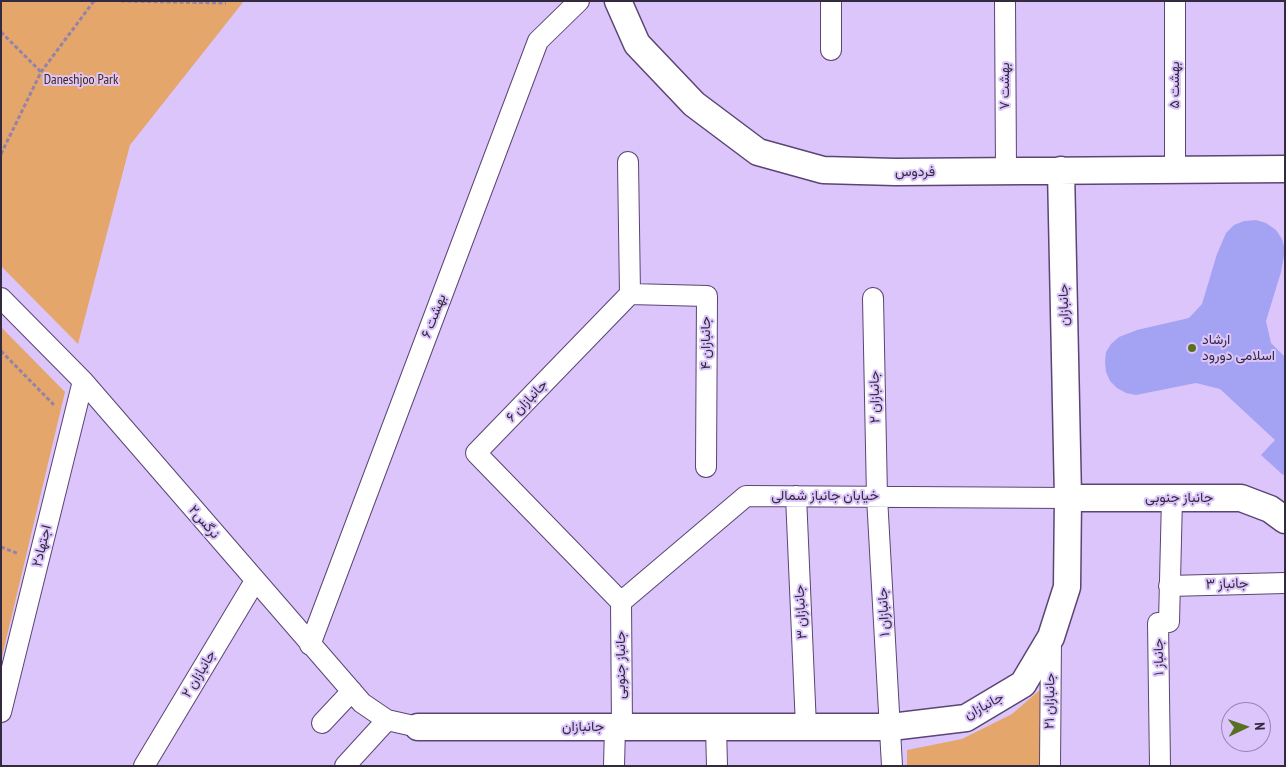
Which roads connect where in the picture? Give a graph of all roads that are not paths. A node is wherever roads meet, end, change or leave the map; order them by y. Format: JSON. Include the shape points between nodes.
{"nodes":[{"id":1,"x":580,"y":1,"type":"edge"},
{"id":2,"x":618,"y":1,"type":"edge"},
{"id":3,"x":831,"y":1,"type":"edge"},
{"id":4,"x":1005,"y":1,"type":"edge"},
{"id":5,"x":1175,"y":1,"type":"edge"},
{"id":6,"x":831,"y":50,"type":"dead end"},
{"id":7,"x":628,"y":162,"type":"dead end"},
{"id":8,"x":1006,"y":170,"type":"junction"},
{"id":9,"x":1060,"y":170,"type":"junction"},
{"id":10,"x":1175,"y":170,"type":"junction"},
{"id":11,"x":1285,"y":170,"type":"edge"},
{"id":12,"x":630,"y":294,"type":"junction"},
{"id":13,"x":1,"y":298,"type":"edge"},
{"id":14,"x":873,"y":298,"type":"dead end"},
{"id":15,"x":82,"y":381,"type":"junction"},
{"id":16,"x":706,"y":467,"type":"dead end"},
{"id":17,"x":796,"y":496,"type":"junction"},
{"id":18,"x":877,"y":497,"type":"junction"},
{"id":19,"x":1068,"y":498,"type":"junction"},
{"id":20,"x":1172,"y":498,"type":"junction"},
{"id":21,"x":1285,"y":520,"type":"edge"},
{"id":22,"x":255,"y":581,"type":"junction"},
{"id":23,"x":1285,"y":583,"type":"edge"},
{"id":24,"x":1169,"y":586,"type":"junction"},
{"id":25,"x":621,"y":602,"type":"junction"},
{"id":26,"x":1051,"y":637,"type":"junction"},
{"id":27,"x":310,"y":645,"type":"junction"},
{"id":28,"x":352,"y":691,"type":"junction"},
{"id":29,"x":1,"y":712,"type":"edge"},
{"id":30,"x":387,"y":720,"type":"junction"},
{"id":31,"x":322,"y":723,"type":"dead end"},
{"id":32,"x":418,"y":727,"type":"joint"},
{"id":33,"x":618,"y":727,"type":"junction"},
{"id":34,"x":716,"y":728,"type":"junction"},
{"id":35,"x":806,"y":728,"type":"junction"},
{"id":36,"x":891,"y":728,"type":"junction"},
{"id":37,"x":144,"y":766,"type":"edge"},
{"id":38,"x":345,"y":766,"type":"edge"},
{"id":39,"x":614,"y":766,"type":"edge"},
{"id":40,"x":717,"y":766,"type":"edge"},
{"id":41,"x":892,"y":766,"type":"edge"},
{"id":42,"x":1050,"y":766,"type":"edge"},
{"id":43,"x":1160,"y":766,"type":"edge"}],
"edges":[{"from":1,"to":27,"type":"street","name":"بهشت ۶","via":[[538,40]]},
{"from":2,"to":8,"type":"street","name":"فردوس","via":[[637,44],[694,104],[758,152],[823,170]]},
{"from":3,"to":6,"type":"street"},
{"from":4,"to":8,"type":"street","name":"بهشت ۷"},
{"from":5,"to":10,"type":"street","name":"بهشت ۵"},
{"from":7,"to":12,"type":"street"},
{"from":8,"to":9,"type":"street","name":"فردوس"},
{"from":9,"to":10,"type":"street","name":"فردوس"},
{"from":9,"to":19,"type":"street","name":"جانبازان"},
{"from":10,"to":11,"type":"street","name":"فردوس"},
{"from":12,"to":16,"type":"street","name":"جانبازان ۴","via":[[707,296]]},
{"from":12,"to":25,"type":"street","name":"جانبازان ۶","via":[[476,453]]},
{"from":13,"to":15,"type":"street","name":"نرگس۲"},
{"from":14,"to":18,"type":"street","name":"جانبازان ۲"},
{"from":15,"to":22,"type":"street","name":"نرگس۲"},
{"from":15,"to":29,"type":"street","name":"اجتهاد۲"},
{"from":17,"to":18,"type":"street","name":"خیابان جانباز شمالی"},
{"from":17,"to":25,"type":"street","name":"خیابان جانباز شمالی","via":[[746,496]]},
{"from":17,"to":35,"type":"street","name":"جانبازان ۳"},
{"from":18,"to":19,"type":"street","name":"خیابان جانباز شمالی"},
{"from":18,"to":36,"type":"street","name":"جانبازان ۱"},
{"from":19,"to":20,"type":"street","name":"جانباز جنوبی"},
{"from":19,"to":26,"type":"street","name":"جانبازان","via":[[1067,587]]},
{"from":20,"to":21,"type":"street","name":"جانباز جنوبی","via":[[1241,498],[1270,509]]},
{"from":20,"to":24,"type":"street","name":"جانباز ۱"},
{"from":22,"to":27,"type":"street","name":"نرگس۲"},
{"from":22,"to":37,"type":"street","name":"جانبازان ۲"},
{"from":23,"to":24,"type":"street","name":"جانباز ۳"},
{"from":24,"to":43,"type":"street","name":"جانباز ۱","via":[[1169,622],[1158,623]]},
{"from":25,"to":33,"type":"street","name":"جانباز جنوبی"},
{"from":26,"to":36,"type":"street","name":"جانبازان","via":[[1023,684],[966,718]]},
{"from":26,"to":42,"type":"street","name":"جانبازان ۲۱"},
{"from":27,"to":28,"type":"street","name":"نرگس۲"},
{"from":28,"to":30,"type":"street","name":"نرگس۲"},
{"from":28,"to":31,"type":"street"},
{"from":30,"to":32,"type":"street","name":"نرگس۲"},
{"from":30,"to":38,"type":"street"},
{"from":32,"to":33,"type":"street","name":"جانبازان"},
{"from":33,"to":34,"type":"street","name":"جانبازان"},
{"from":33,"to":39,"type":"street","name":"جانباز جنوبی"},
{"from":34,"to":35,"type":"street","name":"جانبازان"},
{"from":34,"to":40,"type":"street"},
{"from":35,"to":36,"type":"street","name":"جانبازان"},
{"from":36,"to":41,"type":"street"}]}
